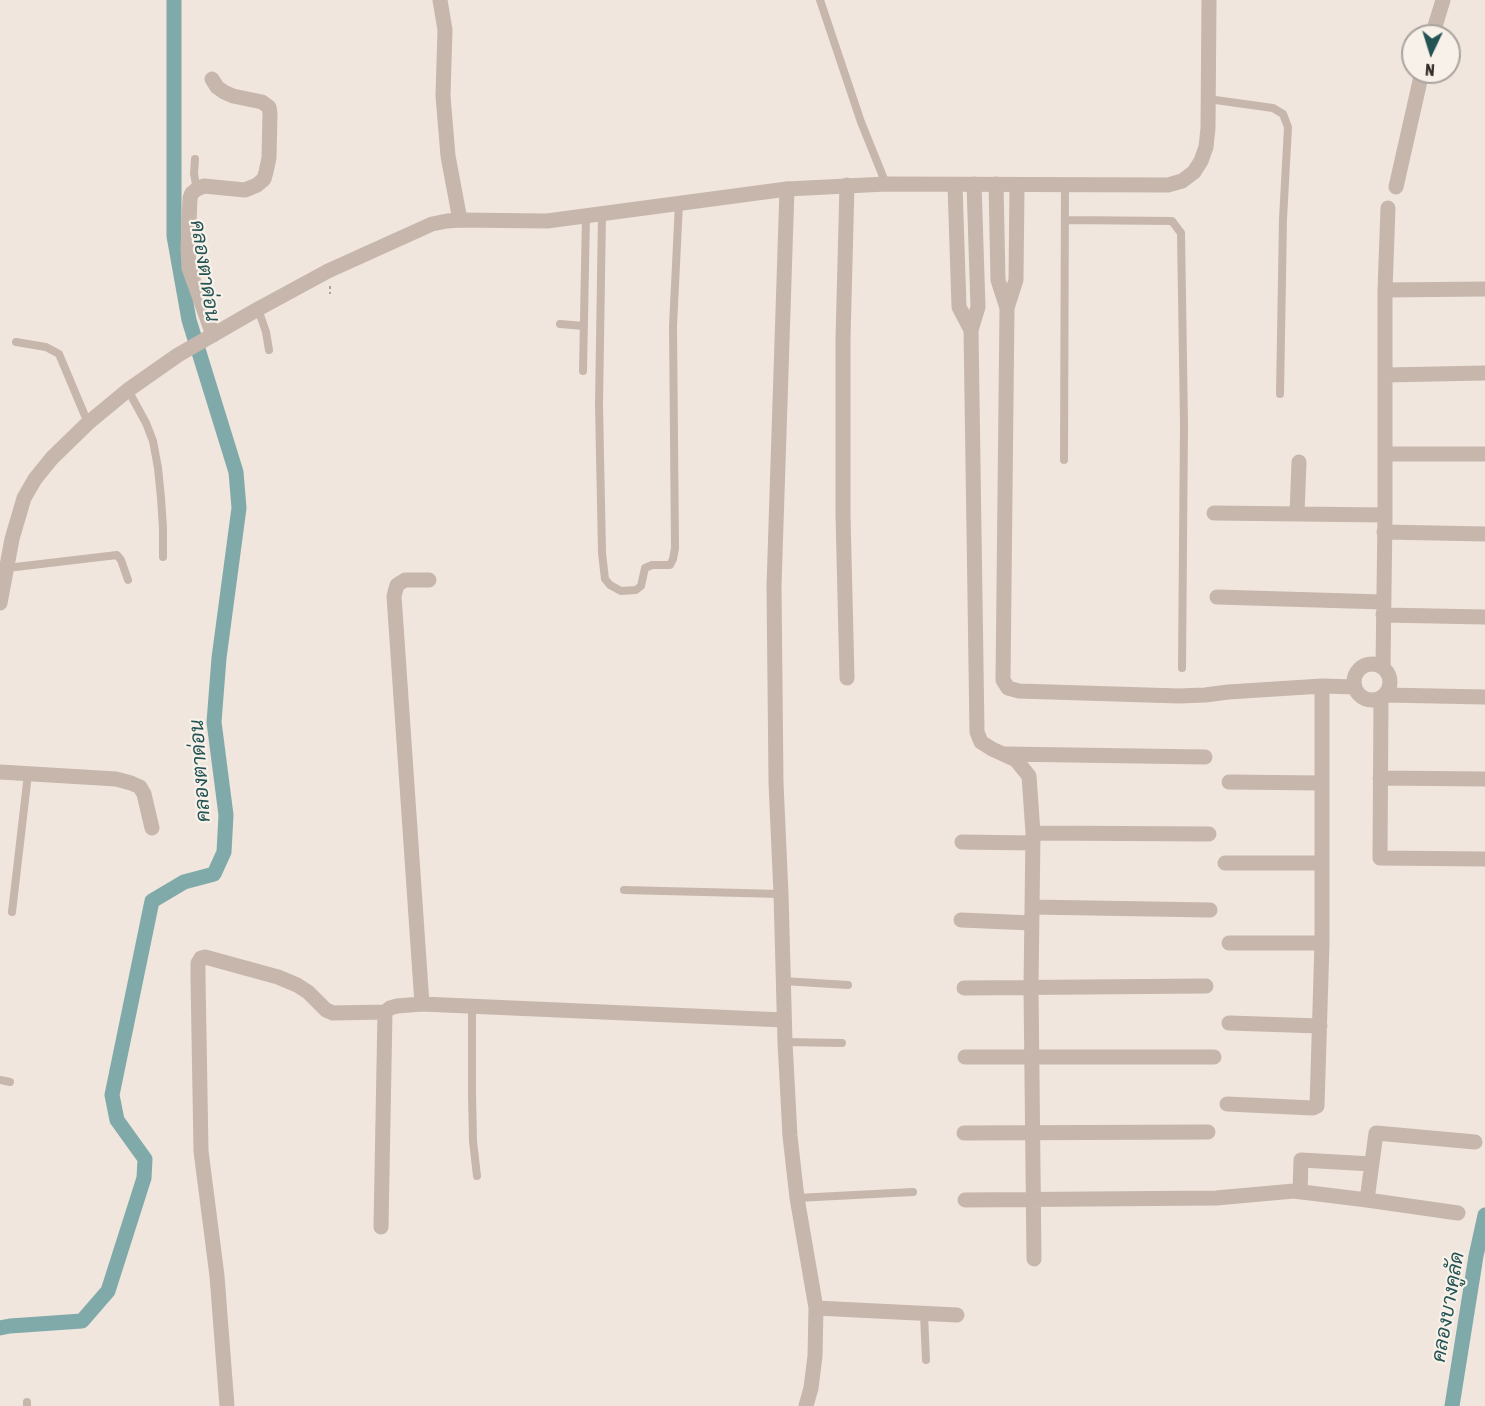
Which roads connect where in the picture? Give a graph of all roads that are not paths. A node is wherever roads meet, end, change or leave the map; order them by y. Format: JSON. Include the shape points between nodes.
{"nodes":[{"id":1,"x":440,"y":0,"type":"edge"},
{"id":2,"x":820,"y":0,"type":"edge"},
{"id":3,"x":1209,"y":0,"type":"edge"},
{"id":4,"x":1443,"y":0,"type":"edge"},
{"id":5,"x":1436,"y":24,"type":"edge"},
{"id":6,"x":212,"y":79,"type":"dead end"},
{"id":7,"x":1419,"y":84,"type":"edge"},
{"id":8,"x":1208,"y":99,"type":"junction"},
{"id":9,"x":195,"y":159,"type":"dead end"},
{"id":10,"x":886,"y":184,"type":"junction"},
{"id":11,"x":974,"y":184,"type":"junction"},
{"id":12,"x":996,"y":184,"type":"junction"},
{"id":13,"x":1017,"y":184,"type":"junction"},
{"id":14,"x":1065,"y":184,"type":"junction"},
{"id":15,"x":847,"y":185,"type":"junction"},
{"id":16,"x":955,"y":185,"type":"junction"},
{"id":17,"x":1396,"y":187,"type":"dead end"},
{"id":18,"x":197,"y":189,"type":"junction"},
{"id":19,"x":787,"y":189,"type":"junction"},
{"id":20,"x":679,"y":203,"type":"junction"},
{"id":21,"x":1388,"y":208,"type":"dead end"},
{"id":22,"x":602,"y":214,"type":"junction"},
{"id":23,"x":586,"y":216,"type":"junction"},
{"id":24,"x":460,"y":220,"type":"junction"},
{"id":25,"x":1065,"y":220,"type":"junction"},
{"id":26,"x":1485,"y":289,"type":"edge"},
{"id":27,"x":1385,"y":290,"type":"junction"},
{"id":28,"x":1007,"y":308,"type":"junction"},
{"id":29,"x":258,"y":309,"type":"junction"},
{"id":30,"x":560,"y":324,"type":"dead end"},
{"id":31,"x":584,"y":326,"type":"junction"},
{"id":32,"x":970,"y":330,"type":"junction"},
{"id":33,"x":209,"y":337,"type":"junction"},
{"id":34,"x":16,"y":342,"type":"dead end"},
{"id":35,"x":269,"y":350,"type":"dead end"},
{"id":36,"x":583,"y":371,"type":"dead end"},
{"id":37,"x":1485,"y":373,"type":"edge"},
{"id":38,"x":1385,"y":375,"type":"junction"},
{"id":39,"x":128,"y":390,"type":"junction"},
{"id":40,"x":1280,"y":394,"type":"dead end"},
{"id":41,"x":88,"y":423,"type":"junction"},
{"id":42,"x":1385,"y":454,"type":"junction"},
{"id":43,"x":1485,"y":454,"type":"edge"},
{"id":44,"x":1064,"y":460,"type":"dead end"},
{"id":45,"x":1299,"y":462,"type":"dead end"},
{"id":46,"x":1214,"y":513,"type":"dead end"},
{"id":47,"x":1298,"y":514,"type":"junction"},
{"id":48,"x":1385,"y":515,"type":"junction"},
{"id":49,"x":1384,"y":532,"type":"junction"},
{"id":50,"x":1485,"y":534,"type":"edge"},
{"id":51,"x":163,"y":557,"type":"dead end"},
{"id":52,"x":7,"y":568,"type":"junction"},
{"id":53,"x":128,"y":580,"type":"dead end"},
{"id":54,"x":429,"y":580,"type":"dead end"},
{"id":55,"x":1217,"y":597,"type":"dead end"},
{"id":56,"x":0,"y":603,"type":"edge"},
{"id":57,"x":1383,"y":608,"type":"junction"},
{"id":58,"x":1485,"y":617,"type":"edge"},
{"id":59,"x":1383,"y":667,"type":"junction"},
{"id":60,"x":1182,"y":668,"type":"dead end"},
{"id":61,"x":847,"y":678,"type":"dead end"},
{"id":62,"x":1322,"y":686,"type":"junction"},
{"id":63,"x":1355,"y":687,"type":"junction"},
{"id":64,"x":1383,"y":697,"type":"junction"},
{"id":65,"x":1485,"y":697,"type":"edge"},
{"id":66,"x":1005,"y":754,"type":"junction"},
{"id":67,"x":1205,"y":757,"type":"dead end"},
{"id":68,"x":0,"y":772,"type":"edge"},
{"id":69,"x":28,"y":774,"type":"junction"},
{"id":70,"x":1380,"y":778,"type":"junction"},
{"id":71,"x":1485,"y":779,"type":"edge"},
{"id":72,"x":1229,"y":782,"type":"dead end"},
{"id":73,"x":1322,"y":783,"type":"junction"},
{"id":74,"x":152,"y":828,"type":"dead end"},
{"id":75,"x":1209,"y":834,"type":"dead end"},
{"id":76,"x":1033,"y":838,"type":"junction"},
{"id":77,"x":962,"y":842,"type":"dead end"},
{"id":78,"x":1485,"y":859,"type":"edge"},
{"id":79,"x":1225,"y":863,"type":"dead end"},
{"id":80,"x":1321,"y":863,"type":"junction"},
{"id":81,"x":624,"y":890,"type":"dead end"},
{"id":82,"x":781,"y":894,"type":"junction"},
{"id":83,"x":1210,"y":910,"type":"dead end"},
{"id":84,"x":12,"y":912,"type":"dead end"},
{"id":85,"x":1032,"y":915,"type":"junction"},
{"id":86,"x":961,"y":920,"type":"dead end"},
{"id":87,"x":1229,"y":943,"type":"dead end"},
{"id":88,"x":1322,"y":943,"type":"junction"},
{"id":89,"x":783,"y":981,"type":"junction"},
{"id":90,"x":848,"y":985,"type":"dead end"},
{"id":91,"x":1206,"y":986,"type":"dead end"},
{"id":92,"x":964,"y":987,"type":"dead end"},
{"id":93,"x":1031,"y":987,"type":"junction"},
{"id":94,"x":422,"y":1004,"type":"junction"},
{"id":95,"x":472,"y":1007,"type":"junction"},
{"id":96,"x":385,"y":1012,"type":"junction"},
{"id":97,"x":784,"y":1020,"type":"junction"},
{"id":98,"x":1229,"y":1023,"type":"dead end"},
{"id":99,"x":1320,"y":1026,"type":"junction"},
{"id":100,"x":785,"y":1042,"type":"junction"},
{"id":101,"x":842,"y":1043,"type":"dead end"},
{"id":102,"x":1032,"y":1056,"type":"junction"},
{"id":103,"x":1214,"y":1057,"type":"dead end"},
{"id":104,"x":965,"y":1058,"type":"dead end"},
{"id":105,"x":0,"y":1080,"type":"edge"},
{"id":106,"x":10,"y":1082,"type":"dead end"},
{"id":107,"x":1227,"y":1104,"type":"dead end"},
{"id":108,"x":1033,"y":1132,"type":"junction"},
{"id":109,"x":1208,"y":1132,"type":"dead end"},
{"id":110,"x":964,"y":1133,"type":"dead end"},
{"id":111,"x":1475,"y":1142,"type":"dead end"},
{"id":112,"x":1372,"y":1164,"type":"junction"},
{"id":113,"x":477,"y":1176,"type":"dead end"},
{"id":114,"x":913,"y":1192,"type":"dead end"},
{"id":115,"x":1300,"y":1192,"type":"junction"},
{"id":116,"x":797,"y":1198,"type":"junction"},
{"id":117,"x":1033,"y":1199,"type":"junction"},
{"id":118,"x":965,"y":1200,"type":"dead end"},
{"id":119,"x":1367,"y":1200,"type":"junction"},
{"id":120,"x":1458,"y":1214,"type":"dead end"},
{"id":121,"x":381,"y":1227,"type":"dead end"},
{"id":122,"x":1034,"y":1259,"type":"dead end"},
{"id":123,"x":816,"y":1308,"type":"junction"},
{"id":124,"x":924,"y":1314,"type":"junction"},
{"id":125,"x":957,"y":1315,"type":"dead end"},
{"id":126,"x":926,"y":1360,"type":"dead end"},
{"id":127,"x":227,"y":1406,"type":"edge"},
{"id":128,"x":806,"y":1406,"type":"edge"}],
"edges":[{"from":1,"to":24,"type":"street","via":[[445,30],[442,96]]},
{"from":2,"to":10,"type":"lane"},
{"from":3,"to":8,"type":"street"},
{"from":4,"to":5,"type":"street"},
{"from":6,"to":18,"type":"street","via":[[224,92],[268,107],[269,158],[264,179],[251,188]]},
{"from":7,"to":17,"type":"street"},
{"from":8,"to":14,"type":"street","via":[[1206,147],[1194,172],[1182,181],[1168,185]]},
{"from":8,"to":40,"type":"lane","via":[[1273,108],[1283,114],[1288,126]]},
{"from":9,"to":18,"type":"lane"},
{"from":10,"to":15,"type":"street"},
{"from":10,"to":16,"type":"street"},
{"from":11,"to":12,"type":"street"},
{"from":11,"to":16,"type":"street"},
{"from":11,"to":32,"type":"street","via":[[978,307]]},
{"from":12,"to":13,"type":"street"},
{"from":12,"to":28,"type":"street","via":[[998,280]]},
{"from":13,"to":14,"type":"street"},
{"from":13,"to":28,"type":"street","via":[[1016,280]]},
{"from":14,"to":25,"type":"lane"},
{"from":15,"to":19,"type":"street"},
{"from":15,"to":61,"type":"street","via":[[843,339]]},
{"from":16,"to":32,"type":"street","via":[[959,307]]},
{"from":18,"to":33,"type":"street","via":[[190,198],[189,268]]},
{"from":19,"to":20,"type":"street"},
{"from":19,"to":82,"type":"street","via":[[774,586]]},
{"from":20,"to":22,"type":"street"},
{"from":20,"to":22,"type":"lane","via":[[673,326],[675,548],[669,565],[645,568],[642,586],[636,590],[621,591],[610,585],[605,579],[602,553]]},
{"from":21,"to":27,"type":"street"},
{"from":22,"to":23,"type":"street"},
{"from":23,"to":24,"type":"street","via":[[547,221]]},
{"from":23,"to":31,"type":"lane"},
{"from":24,"to":29,"type":"street","via":[[432,224],[328,271]]},
{"from":25,"to":44,"type":"lane"},
{"from":25,"to":60,"type":"lane","via":[[1172,221],[1181,233]]},
{"from":26,"to":27,"type":"street"},
{"from":27,"to":38,"type":"street"},
{"from":28,"to":62,"type":"street","via":[[1003,680],[1008,688],[1179,696]]},
{"from":29,"to":33,"type":"street"},
{"from":29,"to":35,"type":"lane"},
{"from":30,"to":31,"type":"lane"},
{"from":31,"to":36,"type":"lane"},
{"from":32,"to":66,"type":"street","via":[[977,732],[981,742]]},
{"from":33,"to":39,"type":"street"},
{"from":34,"to":41,"type":"lane","via":[[46,347],[59,354]]},
{"from":37,"to":38,"type":"street"},
{"from":38,"to":42,"type":"street"},
{"from":39,"to":41,"type":"street"},
{"from":39,"to":51,"type":"lane","via":[[155,450],[164,528]]},
{"from":41,"to":52,"type":"street","via":[[52,458],[24,498]]},
{"from":42,"to":43,"type":"street"},
{"from":42,"to":48,"type":"street"},
{"from":45,"to":47,"type":"street"},
{"from":46,"to":47,"type":"street"},
{"from":47,"to":48,"type":"street"},
{"from":48,"to":49,"type":"street"},
{"from":49,"to":50,"type":"street"},
{"from":49,"to":57,"type":"street"},
{"from":52,"to":53,"type":"lane","via":[[117,555]]},
{"from":52,"to":56,"type":"street"},
{"from":54,"to":94,"type":"street","via":[[405,580],[397,585],[394,596]]},
{"from":55,"to":57,"type":"street"},
{"from":57,"to":58,"type":"street"},
{"from":57,"to":59,"type":"street"},
{"from":59,"to":63,"type":"street","via":[[1370,665],[1359,670]]},
{"from":59,"to":64,"type":"street","via":[[1390,684]]},
{"from":62,"to":63,"type":"street"},
{"from":62,"to":73,"type":"street"},
{"from":63,"to":64,"type":"street","via":[[1368,700]]},
{"from":64,"to":65,"type":"street"},
{"from":64,"to":70,"type":"street"},
{"from":66,"to":67,"type":"street"},
{"from":66,"to":76,"type":"street","via":[[1016,760],[1029,776]]},
{"from":68,"to":69,"type":"street"},
{"from":69,"to":74,"type":"street","via":[[131,783],[144,794]]},
{"from":69,"to":84,"type":"lane"},
{"from":70,"to":71,"type":"street"},
{"from":70,"to":78,"type":"street","via":[[1380,858]]},
{"from":72,"to":73,"type":"street"},
{"from":73,"to":80,"type":"street"},
{"from":75,"to":76,"type":"street"},
{"from":76,"to":77,"type":"street"},
{"from":76,"to":85,"type":"street"},
{"from":79,"to":80,"type":"street"},
{"from":80,"to":88,"type":"street"},
{"from":81,"to":82,"type":"lane"},
{"from":82,"to":89,"type":"street"},
{"from":83,"to":85,"type":"street"},
{"from":85,"to":86,"type":"street"},
{"from":85,"to":93,"type":"street"},
{"from":87,"to":88,"type":"street"},
{"from":88,"to":99,"type":"street"},
{"from":89,"to":90,"type":"lane"},
{"from":89,"to":97,"type":"street"},
{"from":91,"to":93,"type":"street"},
{"from":92,"to":93,"type":"street"},
{"from":93,"to":102,"type":"street"},
{"from":94,"to":95,"type":"street"},
{"from":94,"to":96,"type":"street","via":[[397,1006]]},
{"from":95,"to":97,"type":"street"},
{"from":95,"to":113,"type":"lane"},
{"from":96,"to":121,"type":"street"},
{"from":96,"to":127,"type":"street","via":[[333,1012],[308,992],[278,977],[205,957],[198,963],[201,1151],[217,1276]]},
{"from":97,"to":100,"type":"street"},
{"from":98,"to":99,"type":"street"},
{"from":99,"to":107,"type":"street","via":[[1317,1106]]},
{"from":100,"to":101,"type":"lane"},
{"from":100,"to":116,"type":"street"},
{"from":102,"to":103,"type":"street"},
{"from":102,"to":104,"type":"street"},
{"from":102,"to":108,"type":"street"},
{"from":105,"to":106,"type":"lane"},
{"from":108,"to":109,"type":"street"},
{"from":108,"to":110,"type":"street"},
{"from":108,"to":117,"type":"street"},
{"from":111,"to":112,"type":"street","via":[[1376,1133]]},
{"from":112,"to":115,"type":"street","via":[[1301,1160]]},
{"from":112,"to":119,"type":"street"},
{"from":114,"to":116,"type":"lane"},
{"from":115,"to":117,"type":"street","via":[[1216,1198]]},
{"from":115,"to":119,"type":"street"},
{"from":116,"to":123,"type":"street"},
{"from":117,"to":118,"type":"street"},
{"from":117,"to":122,"type":"street"},
{"from":119,"to":120,"type":"street"},
{"from":123,"to":124,"type":"street"},
{"from":123,"to":128,"type":"street","via":[[812,1388]]},
{"from":124,"to":125,"type":"street"},
{"from":124,"to":126,"type":"lane"}]}
